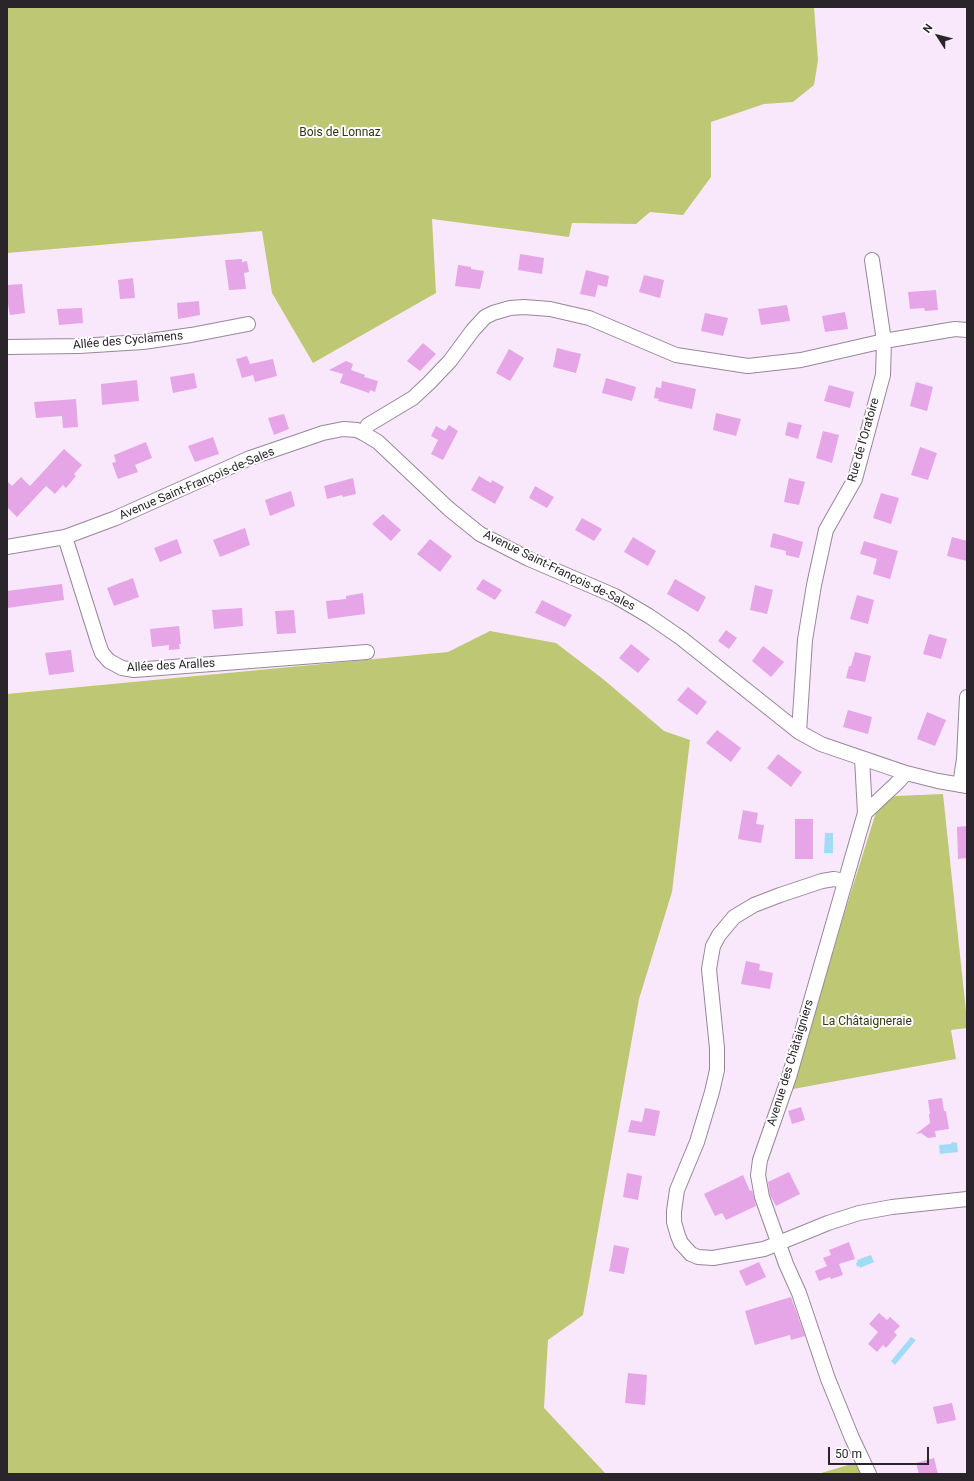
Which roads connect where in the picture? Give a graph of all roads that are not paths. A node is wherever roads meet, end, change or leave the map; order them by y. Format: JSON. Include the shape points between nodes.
{"nodes":[{"id":1,"x":872,"y":260,"type":"dead end"},
{"id":2,"x":248,"y":324,"type":"dead end"},
{"id":3,"x":967,"y":330,"type":"edge"},
{"id":4,"x":884,"y":341,"type":"junction"},
{"id":5,"x":7,"y":347,"type":"edge"},
{"id":6,"x":363,"y":433,"type":"junction"},
{"id":7,"x":65,"y":537,"type":"junction"},
{"id":8,"x":7,"y":547,"type":"edge"},
{"id":9,"x":367,"y":652,"type":"dead end"},
{"id":10,"x":967,"y":697,"type":"edge"},
{"id":11,"x":799,"y":732,"type":"junction"},
{"id":12,"x":862,"y":758,"type":"junction"},
{"id":13,"x":906,"y":772,"type":"junction"},
{"id":14,"x":964,"y":785,"type":"edge"},
{"id":15,"x":865,"y":813,"type":"junction"},
{"id":16,"x":845,"y":881,"type":"junction"},
{"id":17,"x":967,"y":1199,"type":"edge"},
{"id":18,"x":779,"y":1244,"type":"junction"},
{"id":19,"x":869,"y":1474,"type":"edge"}],
"edges":[{"from":1,"to":4,"type":"street","name":"Rue de l'Oratoire"},
{"from":2,"to":5,"type":"street","name":"Allée des Cyclamens","via":[[191,336],[143,342]]},
{"from":3,"to":4,"type":"street","via":[[955,329]]},
{"from":4,"to":6,"type":"street","via":[[801,360],[748,366],[676,354],[589,318],[550,309],[510,308],[493,312],[485,318],[429,383],[413,398],[368,425]]},
{"from":4,"to":11,"type":"street","name":"Rue de l'Oratoire","via":[[883,375],[855,479],[826,530],[814,585],[805,640]]},
{"from":6,"to":7,"type":"street","name":"Avenue Saint-François-de-Sales","via":[[349,429],[337,430],[250,458],[116,518]]},
{"from":6,"to":11,"type":"street","name":"Avenue Saint-François-de-Sales","via":[[384,446],[448,510],[480,534],[529,559],[615,596],[655,620]]},
{"from":7,"to":8,"type":"street","name":"Avenue Saint-François-de-Sales"},
{"from":7,"to":9,"type":"street","name":"Allée des Aralles","via":[[102,652],[109,661],[122,668],[134,670]]},
{"from":10,"to":14,"type":"street"},
{"from":11,"to":12,"type":"street","name":"Avenue Saint-François-de-Sales","via":[[822,744]]},
{"from":12,"to":13,"type":"street","name":"Avenue Saint-François-de-Sales"},
{"from":12,"to":15,"type":"street","name":"Avenue des Châtaigniers"},
{"from":13,"to":14,"type":"street","name":"Avenue Saint-François-de-Sales"},
{"from":13,"to":15,"type":"street"},
{"from":15,"to":16,"type":"street","name":"Avenue des Châtaigniers"},
{"from":16,"to":18,"type":"street","name":"Avenue des Châtaigniers","via":[[783,1097],[758,1167],[759,1190]]},
{"from":16,"to":18,"type":"street","via":[[822,881],[766,899],[744,910],[734,917],[719,935],[710,958],[709,981],[717,1048],[716,1075],[697,1142],[677,1190],[675,1229],[685,1249],[691,1254],[706,1258],[750,1253]]},
{"from":17,"to":18,"type":"street","via":[[860,1213],[828,1223]]},
{"from":18,"to":19,"type":"street","name":"Avenue des Châtaigniers","via":[[799,1293],[828,1379]]}]}
